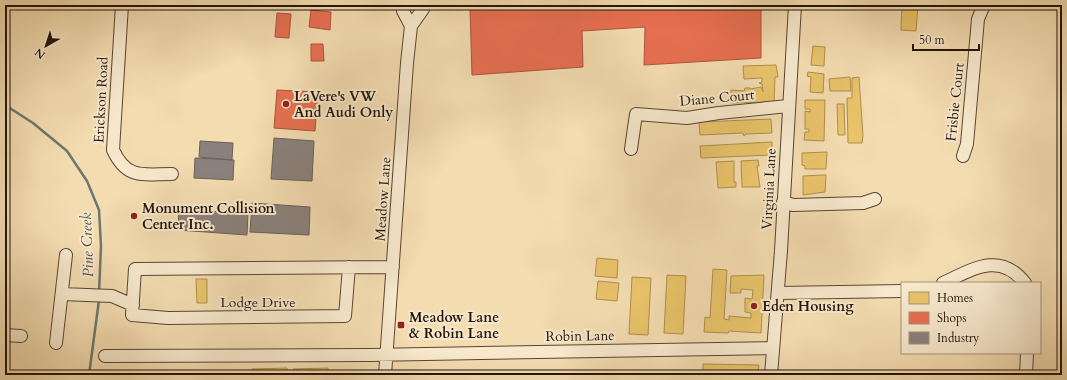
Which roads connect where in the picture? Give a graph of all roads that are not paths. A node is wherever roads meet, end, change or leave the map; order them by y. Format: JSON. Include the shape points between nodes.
{"nodes":[{"id":1,"x":122,"y":5,"type":"edge"},
{"id":2,"x":403,"y":5,"type":"edge"},
{"id":3,"x":424,"y":5,"type":"edge"},
{"id":4,"x":795,"y":5,"type":"edge"},
{"id":5,"x":984,"y":5,"type":"edge"},
{"id":6,"x":411,"y":26,"type":"junction"},
{"id":7,"x":788,"y":106,"type":"junction"},
{"id":8,"x":631,"y":149,"type":"dead end"},
{"id":9,"x":963,"y":156,"type":"dead end"},
{"id":10,"x":172,"y":174,"type":"dead end"},
{"id":11,"x":875,"y":198,"type":"dead end"},
{"id":12,"x":783,"y":202,"type":"junction"},
{"id":13,"x":66,"y":256,"type":"dead end"},
{"id":14,"x":348,"y":267,"type":"junction"},
{"id":15,"x":393,"y":267,"type":"junction"},
{"id":16,"x":945,"y":282,"type":"edge"},
{"id":17,"x":1024,"y":282,"type":"edge"},
{"id":18,"x":901,"y":291,"type":"edge"},
{"id":19,"x":778,"y":293,"type":"junction"},
{"id":20,"x":62,"y":294,"type":"junction"},
{"id":21,"x":133,"y":306,"type":"junction"},
{"id":22,"x":5,"y":335,"type":"edge"},
{"id":23,"x":22,"y":336,"type":"dead end"},
{"id":24,"x":56,"y":343,"type":"dead end"},
{"id":25,"x":773,"y":348,"type":"junction"},
{"id":26,"x":387,"y":353,"type":"junction"},
{"id":27,"x":1027,"y":354,"type":"edge"},
{"id":28,"x":105,"y":356,"type":"dead end"},
{"id":29,"x":385,"y":375,"type":"edge"},
{"id":30,"x":771,"y":375,"type":"edge"},
{"id":31,"x":1026,"y":375,"type":"edge"}],
"edges":[{"from":1,"to":10,"type":"street","name":"Erickson Road","via":[[113,150],[119,163],[128,171],[140,174]]},
{"from":2,"to":6,"type":"street"},
{"from":3,"to":6,"type":"street","name":"Meadow Lane"},
{"from":4,"to":7,"type":"street","name":"Virginia Lane"},
{"from":5,"to":9,"type":"street","name":"Frisbie Court","via":[[978,19],[967,144]]},
{"from":6,"to":15,"type":"street","name":"Meadow Lane","via":[[406,63]]},
{"from":7,"to":8,"type":"street","name":"Diane Court","via":[[686,118],[636,114]]},
{"from":7,"to":12,"type":"street","name":"Virginia Lane"},
{"from":11,"to":12,"type":"street","via":[[862,203],[793,205]]},
{"from":12,"to":19,"type":"street","name":"Virginia Lane"},
{"from":13,"to":20,"type":"street"},
{"from":14,"to":15,"type":"street"},
{"from":14,"to":21,"type":"street","via":[[135,269]]},
{"from":14,"to":21,"type":"street","name":"Lodge Drive","via":[[345,316],[168,318],[132,315]]},
{"from":15,"to":26,"type":"street","name":"Meadow Lane"},
{"from":16,"to":17,"type":"street","via":[[990,264],[1002,265],[1018,274]]},
{"from":18,"to":19,"type":"street"},
{"from":19,"to":25,"type":"street","name":"Virginia Lane"},
{"from":20,"to":21,"type":"street","name":"Lodge Drive","via":[[112,296]]},
{"from":20,"to":24,"type":"street"},
{"from":22,"to":23,"type":"street"},
{"from":25,"to":26,"type":"street","name":"Robin Lane"},
{"from":25,"to":30,"type":"street","name":"Virginia Lane"},
{"from":26,"to":28,"type":"street","name":"Robin Lane"},
{"from":26,"to":29,"type":"street","name":"Meadow Lane"},
{"from":27,"to":31,"type":"street"}]}
